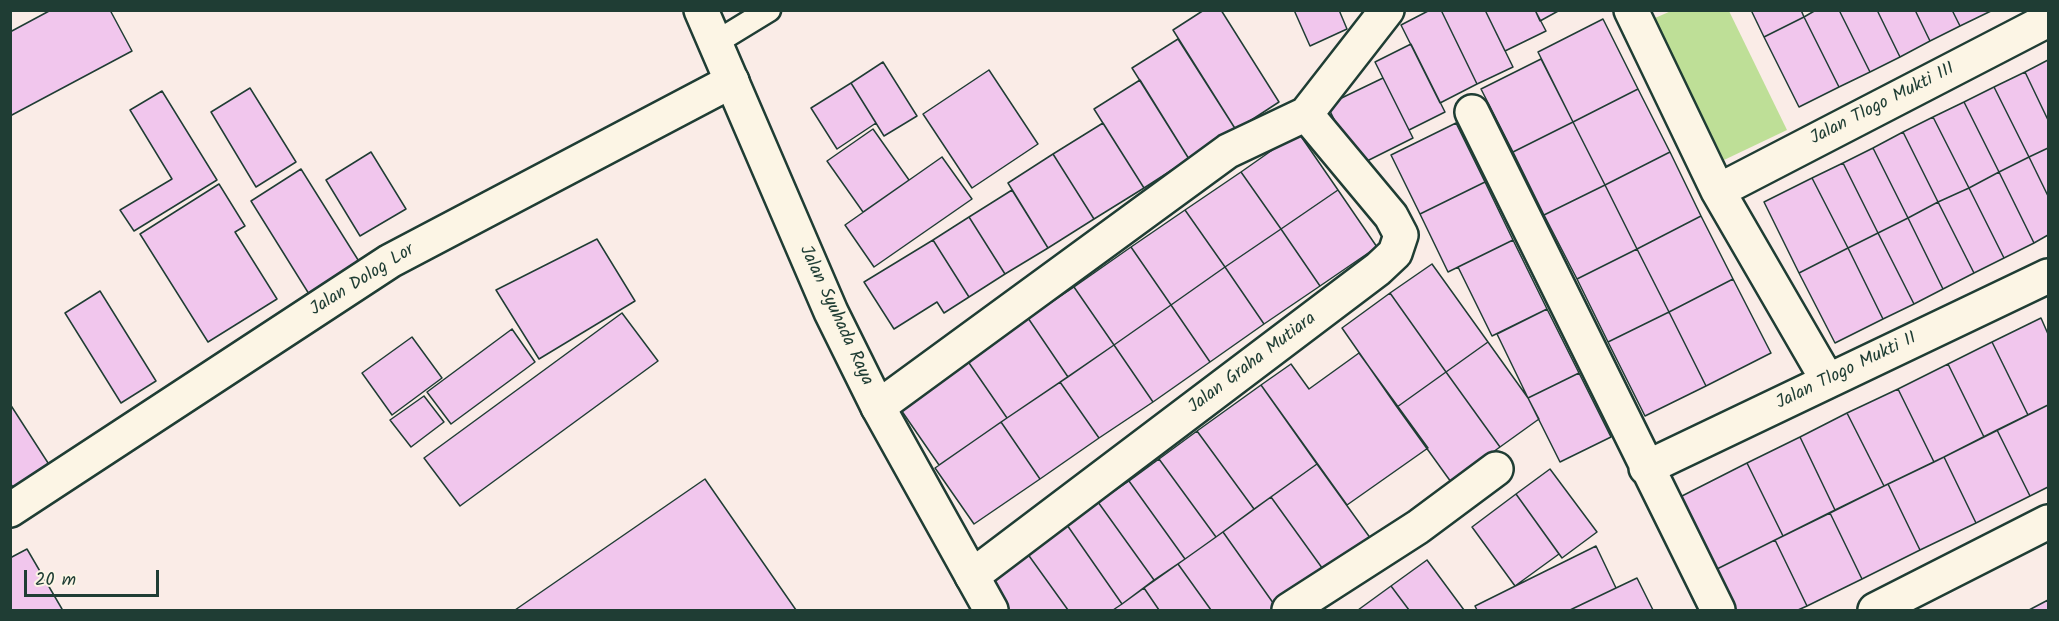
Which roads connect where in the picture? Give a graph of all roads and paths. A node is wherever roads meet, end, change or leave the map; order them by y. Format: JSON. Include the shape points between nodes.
{"nodes":[{"id":1,"x":701,"y":10,"type":"edge"},
{"id":2,"x":769,"y":10,"type":"edge"},
{"id":3,"x":1387,"y":10,"type":"edge"},
{"id":4,"x":1631,"y":10,"type":"edge"},
{"id":5,"x":2049,"y":20,"type":"edge"},
{"id":6,"x":715,"y":43,"type":"junction"},
{"id":7,"x":732,"y":81,"type":"junction"},
{"id":8,"x":1472,"y":112,"type":"dead end"},
{"id":9,"x":1306,"y":114,"type":"junction"},
{"id":10,"x":1718,"y":190,"type":"junction"},
{"id":11,"x":2049,"y":276,"type":"edge"},
{"id":12,"x":1828,"y":381,"type":"junction"},
{"id":13,"x":878,"y":407,"type":"junction"},
{"id":14,"x":1646,"y":468,"type":"junction"},
{"id":15,"x":1496,"y":469,"type":"dead end"},
{"id":16,"x":10,"y":510,"type":"edge"},
{"id":17,"x":2049,"y":522,"type":"edge"},
{"id":18,"x":972,"y":576,"type":"junction"},
{"id":19,"x":991,"y":610,"type":"edge"},
{"id":20,"x":1289,"y":610,"type":"edge"},
{"id":21,"x":1718,"y":610,"type":"edge"},
{"id":22,"x":1875,"y":610,"type":"edge"}],
"edges":[{"from":1,"to":6,"type":"street","name":"Jalan Syuhada Raya"},
{"from":2,"to":6,"type":"lane"},
{"from":3,"to":9,"type":"street"},
{"from":4,"to":10,"type":"street"},
{"from":5,"to":10,"type":"street","name":"Jalan Tlogo Mukti III"},
{"from":6,"to":7,"type":"street","name":"Jalan Syuhada Raya"},
{"from":7,"to":13,"type":"street","name":"Jalan Syuhada Raya","via":[[831,312]]},
{"from":7,"to":16,"type":"street","name":"Jalan Dolog Lor","via":[[390,261]]},
{"from":8,"to":14,"type":"street"},
{"from":9,"to":13,"type":"street","via":[[1228,151]]},
{"from":9,"to":18,"type":"street","name":"Jalan Graha Mutiara","via":[[1391,216],[1401,235],[1395,252],[1369,276]]},
{"from":10,"to":12,"type":"street"},
{"from":11,"to":12,"type":"street","name":"Jalan Tlogo Mukti II"},
{"from":12,"to":14,"type":"street","name":"Jalan Tlogo Mukti II"},
{"from":13,"to":18,"type":"street","name":"Jalan Syuhada Raya"},
{"from":14,"to":21,"type":"street"},
{"from":15,"to":20,"type":"street","via":[[1418,527]]},
{"from":17,"to":22,"type":"street"},
{"from":18,"to":19,"type":"street","name":"Jalan Syuhada Raya"}]}
